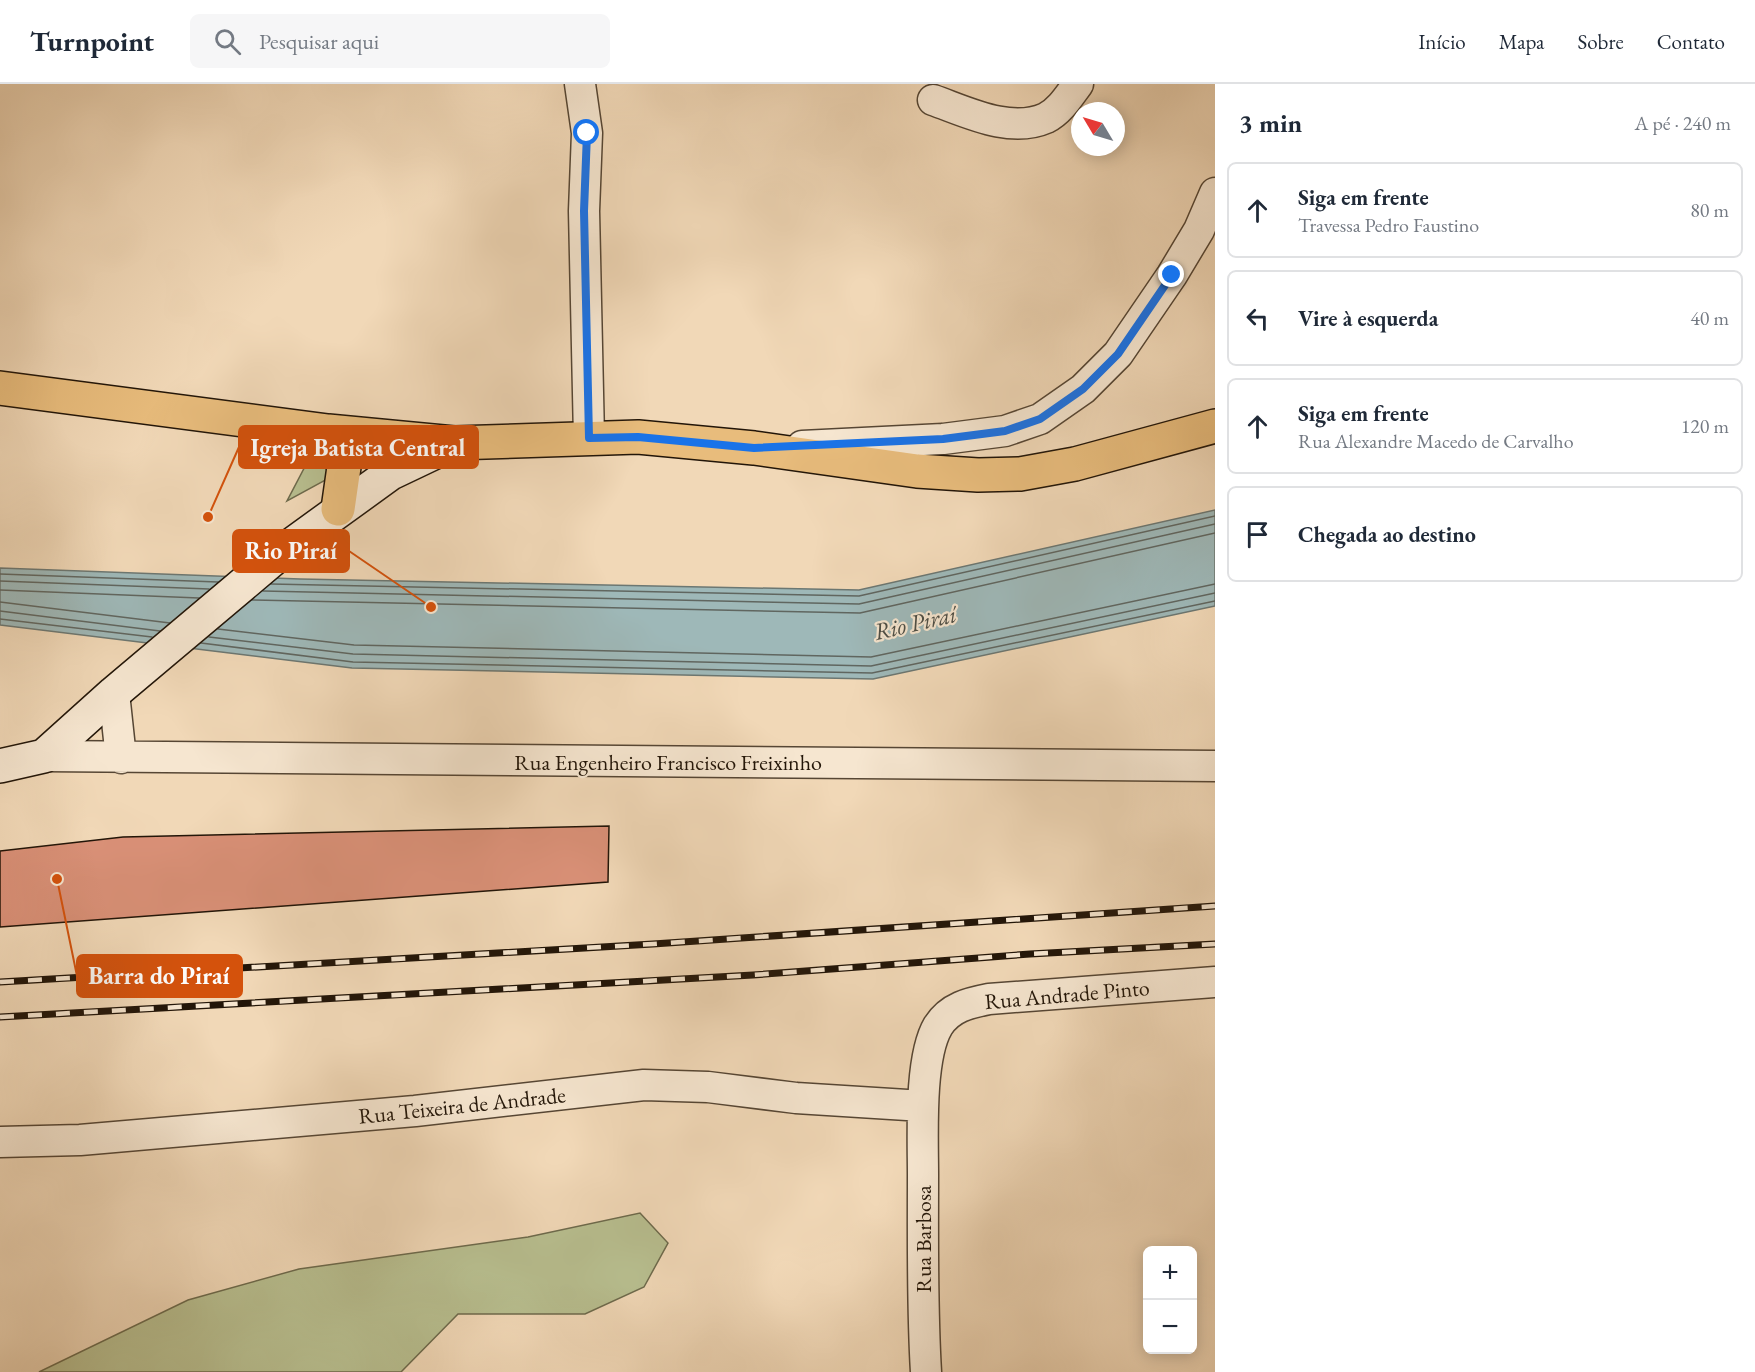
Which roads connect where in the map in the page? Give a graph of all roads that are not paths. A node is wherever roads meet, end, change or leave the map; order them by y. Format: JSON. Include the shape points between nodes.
{"nodes":[{"id":1,"x":580,"y":84,"type":"edge"},
{"id":2,"x":1078,"y":84,"type":"edge"},
{"id":3,"x":933,"y":100,"type":"dead end"},
{"id":4,"x":1215,"y":193,"type":"edge"},
{"id":5,"x":0,"y":388,"type":"edge"},
{"id":6,"x":1215,"y":426,"type":"edge"},
{"id":7,"x":328,"y":431,"type":"junction"},
{"id":8,"x":589,"y":438,"type":"junction"},
{"id":9,"x":454,"y":443,"type":"junction"},
{"id":10,"x":754,"y":448,"type":"junction"},
{"id":11,"x":338,"y":509,"type":"junction"},
{"id":12,"x":117,"y":690,"type":"junction"},
{"id":13,"x":44,"y":756,"type":"junction"},
{"id":14,"x":121,"y":758,"type":"junction"},
{"id":15,"x":0,"y":766,"type":"edge"},
{"id":16,"x":1215,"y":766,"type":"edge"},
{"id":17,"x":1215,"y":982,"type":"edge"},
{"id":18,"x":923,"y":1106,"type":"junction"},
{"id":19,"x":0,"y":1142,"type":"edge"},
{"id":20,"x":926,"y":1372,"type":"edge"}],
"edges":[{"from":1,"to":8,"type":"street","via":[[587,133],[584,211]]},
{"from":2,"to":3,"type":"street","via":[[1058,109],[1029,123],[983,118]]},
{"from":4,"to":10,"type":"street","via":[[1199,230],[1172,275],[1118,354],[1083,389],[1040,419],[1005,431],[943,439]]},
{"from":5,"to":7,"type":"main road"},
{"from":6,"to":10,"type":"main road","via":[[1076,464],[1020,474],[917,471]]},
{"from":7,"to":9,"type":"main road"},
{"from":7,"to":11,"type":"main road","via":[[345,467]]},
{"from":8,"to":9,"type":"main road"},
{"from":8,"to":10,"type":"main road","via":[[638,437]]},
{"from":9,"to":11,"type":"street","via":[[391,473]]},
{"from":11,"to":12,"type":"street"},
{"from":12,"to":13,"type":"street"},
{"from":12,"to":14,"type":"street"},
{"from":13,"to":14,"type":"street","name":"Rua Engenheiro Francisco Freixinho"},
{"from":13,"to":15,"type":"street"},
{"from":14,"to":16,"type":"street","name":"Rua Engenheiro Francisco Freixinho"},
{"from":17,"to":18,"type":"street","name":"Rua Andrade Pinto","via":[[966,1004],[952,1011],[937,1028]]},
{"from":18,"to":19,"type":"street","name":"Rua Teixeira de Andrade","via":[[644,1085],[346,1117],[80,1140]]},
{"from":18,"to":20,"type":"street","name":"Rua Barbosa","via":[[922,1304]]}]}
